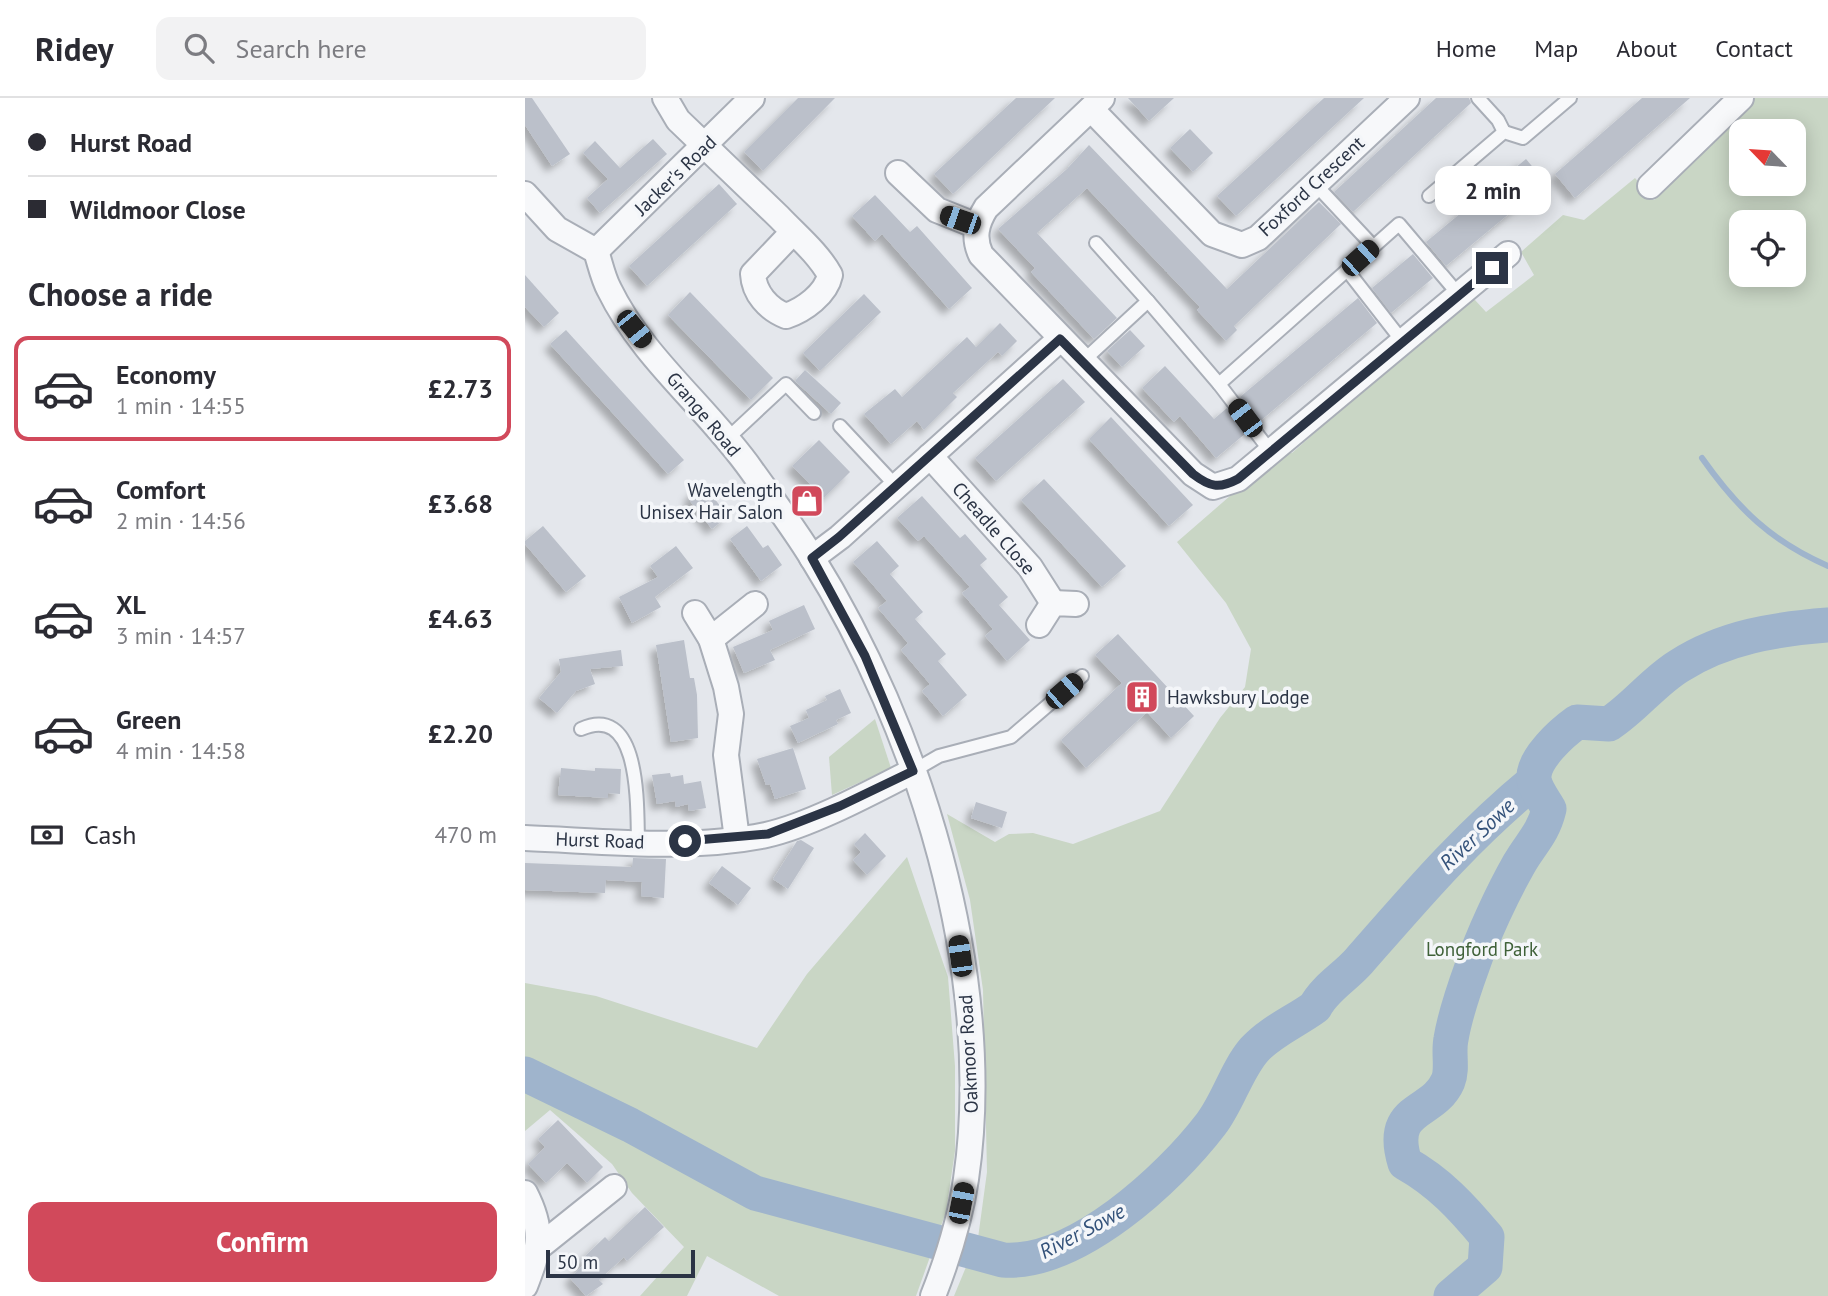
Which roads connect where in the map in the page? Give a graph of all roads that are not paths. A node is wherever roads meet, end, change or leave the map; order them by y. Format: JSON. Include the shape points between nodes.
{"nodes":[{"id":1,"x":666,"y":98,"type":"edge"},
{"id":2,"x":753,"y":98,"type":"edge"},
{"id":3,"x":1407,"y":98,"type":"edge"},
{"id":4,"x":1478,"y":98,"type":"edge"},
{"id":5,"x":1570,"y":98,"type":"edge"},
{"id":6,"x":1741,"y":98,"type":"edge"},
{"id":7,"x":1096,"y":103,"type":"edge"},
{"id":8,"x":1504,"y":132,"type":"junction"},
{"id":9,"x":706,"y":146,"type":"junction"},
{"id":10,"x":898,"y":173,"type":"dead end"},
{"id":11,"x":1315,"y":184,"type":"junction"},
{"id":12,"x":1650,"y":186,"type":"dead end"},
{"id":13,"x":525,"y":194,"type":"edge"},
{"id":14,"x":1429,"y":196,"type":"dead end"},
{"id":15,"x":977,"y":226,"type":"junction"},
{"id":16,"x":793,"y":232,"type":"dead end"},
{"id":17,"x":1096,"y":243,"type":"dead end"},
{"id":18,"x":1373,"y":246,"type":"junction"},
{"id":19,"x":596,"y":251,"type":"junction"},
{"id":20,"x":1508,"y":254,"type":"dead end"},
{"id":21,"x":1346,"y":270,"type":"junction"},
{"id":22,"x":1459,"y":295,"type":"junction"},
{"id":23,"x":1148,"y":301,"type":"junction"},
{"id":24,"x":1060,"y":339,"type":"junction"},
{"id":25,"x":1403,"y":342,"type":"junction"},
{"id":26,"x":1082,"y":362,"type":"junction"},
{"id":27,"x":1219,"y":384,"type":"junction"},
{"id":28,"x":814,"y":413,"type":"dead end"},
{"id":29,"x":840,"y":426,"type":"dead end"},
{"id":30,"x":726,"y":440,"type":"junction"},
{"id":31,"x":1271,"y":452,"type":"junction"},
{"id":32,"x":930,"y":456,"type":"junction"},
{"id":33,"x":896,"y":486,"type":"junction"},
{"id":34,"x":812,"y":558,"type":"junction"},
{"id":35,"x":755,"y":604,"type":"dead end"},
{"id":36,"x":695,"y":614,"type":"dead end"},
{"id":37,"x":1039,"y":625,"type":"dead end"},
{"id":38,"x":711,"y":639,"type":"junction"},
{"id":39,"x":1082,"y":676,"type":"dead end"},
{"id":40,"x":581,"y":729,"type":"dead end"},
{"id":41,"x":913,"y":771,"type":"junction"},
{"id":42,"x":525,"y":838,"type":"edge"},
{"id":43,"x":737,"y":839,"type":"junction"},
{"id":44,"x":638,"y":842,"type":"junction"},
{"id":45,"x":614,"y":1186,"type":"dead end"},
{"id":46,"x":525,"y":1193,"type":"edge"},
{"id":47,"x":540,"y":1247,"type":"junction"},
{"id":48,"x":525,"y":1286,"type":"edge"},
{"id":49,"x":933,"y":1296,"type":"edge"}],
"edges":[{"from":1,"to":9,"type":"street","via":[[678,120]]},
{"from":2,"to":9,"type":"street","name":"Jacker's Road"},
{"from":3,"to":11,"type":"street","name":"Foxford Crescent"},
{"from":4,"to":8,"type":"lane"},
{"from":5,"to":8,"type":"lane","via":[[1523,138]]},
{"from":6,"to":12,"type":"street"},
{"from":7,"to":11,"type":"street","name":"Foxford Crescent","via":[[1212,234],[1226,242],[1242,245],[1258,238]]},
{"from":7,"to":15,"type":"street","via":[[986,208]]},
{"from":8,"to":14,"type":"lane"},
{"from":9,"to":16,"type":"street"},
{"from":9,"to":19,"type":"street","name":"Jacker's Road"},
{"from":10,"to":15,"type":"street","via":[[937,210]]},
{"from":11,"to":18,"type":"lane"},
{"from":13,"to":19,"type":"street","via":[[557,229]]},
{"from":15,"to":24,"type":"street","via":[[981,255]]},
{"from":17,"to":23,"type":"lane"},
{"from":18,"to":21,"type":"lane"},
{"from":18,"to":22,"type":"lane","via":[[1399,224]]},
{"from":19,"to":30,"type":"street","name":"Grange Road","via":[[608,289],[634,329]]},
{"from":20,"to":22,"type":"street"},
{"from":21,"to":25,"type":"lane"},
{"from":21,"to":27,"type":"lane"},
{"from":22,"to":25,"type":"street"},
{"from":23,"to":26,"type":"lane"},
{"from":23,"to":27,"type":"lane"},
{"from":24,"to":26,"type":"street"},
{"from":24,"to":32,"type":"street"},
{"from":25,"to":31,"type":"street"},
{"from":26,"to":31,"type":"street","via":[[1193,474],[1213,487],[1238,479]]},
{"from":27,"to":31,"type":"lane"},
{"from":28,"to":30,"type":"lane","via":[[786,384]]},
{"from":29,"to":33,"type":"lane"},
{"from":30,"to":34,"type":"street","name":"Grange Road"},
{"from":32,"to":33,"type":"street"},
{"from":32,"to":37,"type":"street","name":"Cheadle Close","via":[[1064,603]]},
{"from":33,"to":34,"type":"street"},
{"from":34,"to":41,"type":"street","name":"Grange Road","via":[[865,656]]},
{"from":35,"to":38,"type":"street"},
{"from":36,"to":38,"type":"street"},
{"from":38,"to":43,"type":"street","via":[[731,715],[726,755]]},
{"from":39,"to":41,"type":"lane","via":[[1011,737],[939,756]]},
{"from":40,"to":44,"type":"lane","via":[[606,723],[629,751],[635,775]]},
{"from":41,"to":43,"type":"street","name":"Hurst Road","via":[[800,823]]},
{"from":41,"to":49,"type":"street","name":"Oakmoor Road","via":[[944,875],[964,981],[972,1091],[970,1142],[957,1226]]},
{"from":42,"to":44,"type":"street","name":"Hurst Road"},
{"from":43,"to":44,"type":"street","name":"Hurst Road"},
{"from":45,"to":47,"type":"street"},
{"from":46,"to":47,"type":"street","via":[[536,1214]]},
{"from":47,"to":48,"type":"street"}]}
